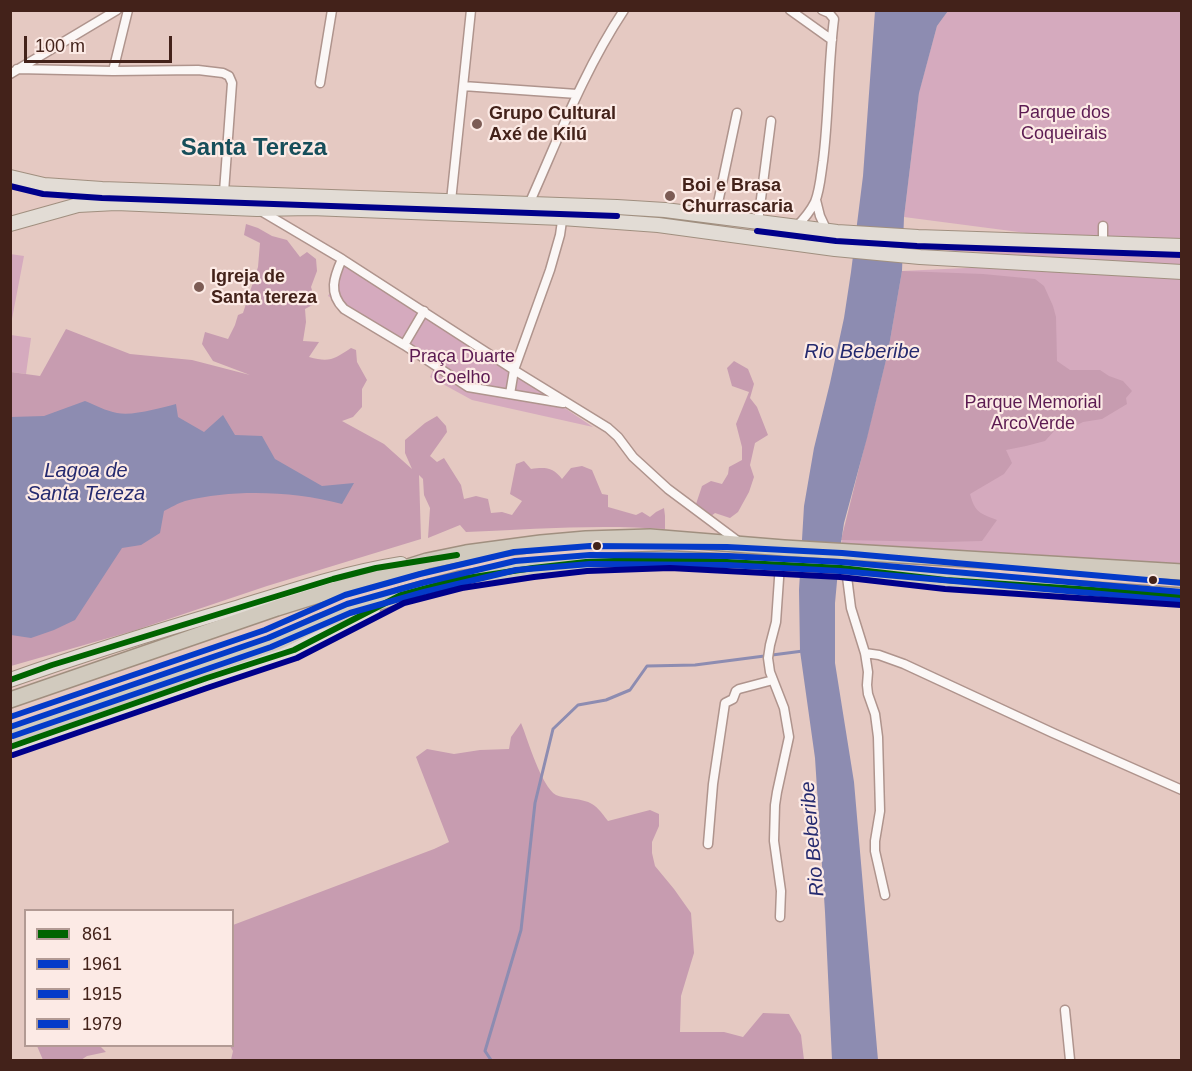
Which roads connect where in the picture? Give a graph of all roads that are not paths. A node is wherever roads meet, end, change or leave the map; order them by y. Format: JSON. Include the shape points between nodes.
{"nodes":[{"id":1,"x":117,"y":10,"type":"edge"},
{"id":2,"x":128,"y":10,"type":"edge"},
{"id":3,"x":332,"y":10,"type":"edge"},
{"id":4,"x":471,"y":10,"type":"edge"},
{"id":5,"x":624,"y":10,"type":"edge"},
{"id":6,"x":790,"y":10,"type":"edge"},
{"id":7,"x":822,"y":10,"type":"edge"},
{"id":8,"x":832,"y":40,"type":"junction"},
{"id":9,"x":113,"y":71,"type":"junction"},
{"id":10,"x":14,"y":72,"type":"edge"},
{"id":11,"x":320,"y":83,"type":"dead end"},
{"id":12,"x":463,"y":86,"type":"junction"},
{"id":13,"x":577,"y":94,"type":"junction"},
{"id":14,"x":737,"y":113,"type":"dead end"},
{"id":15,"x":771,"y":121,"type":"dead end"},
{"id":16,"x":10,"y":177,"type":"edge"},
{"id":17,"x":224,"y":192,"type":"junction"},
{"id":18,"x":816,"y":200,"type":"junction"},
{"id":19,"x":451,"y":201,"type":"junction"},
{"id":20,"x":530,"y":204,"type":"junction"},
{"id":21,"x":257,"y":209,"type":"junction"},
{"id":22,"x":563,"y":211,"type":"junction"},
{"id":23,"x":715,"y":217,"type":"junction"},
{"id":24,"x":758,"y":222,"type":"junction"},
{"id":25,"x":10,"y":224,"type":"edge"},
{"id":26,"x":1103,"y":226,"type":"dead end"},
{"id":27,"x":795,"y":227,"type":"junction"},
{"id":28,"x":832,"y":232,"type":"junction"},
{"id":29,"x":1102,"y":243,"type":"junction"},
{"id":30,"x":1182,"y":246,"type":"edge"},
{"id":31,"x":342,"y":259,"type":"junction"},
{"id":32,"x":1182,"y":272,"type":"edge"},
{"id":33,"x":424,"y":311,"type":"junction"},
{"id":34,"x":404,"y":345,"type":"junction"},
{"id":35,"x":514,"y":370,"type":"junction"},
{"id":36,"x":510,"y":394,"type":"junction"},
{"id":37,"x":569,"y":404,"type":"junction"},
{"id":38,"x":742,"y":544,"type":"junction"},
{"id":39,"x":427,"y":561,"type":"junction"},
{"id":40,"x":782,"y":565,"type":"junction"},
{"id":41,"x":843,"y":568,"type":"junction"},
{"id":42,"x":1182,"y":572,"type":"edge"},
{"id":43,"x":401,"y":595,"type":"junction"},
{"id":44,"x":1182,"y":596,"type":"edge"},
{"id":45,"x":865,"y":653,"type":"junction"},
{"id":46,"x":10,"y":680,"type":"edge"},
{"id":47,"x":773,"y":680,"type":"junction"},
{"id":48,"x":10,"y":700,"type":"edge"},
{"id":49,"x":10,"y":736,"type":"edge"},
{"id":50,"x":10,"y":747,"type":"edge"},
{"id":51,"x":1182,"y":790,"type":"edge"},
{"id":52,"x":708,"y":844,"type":"dead end"},
{"id":53,"x":885,"y":895,"type":"dead end"},
{"id":54,"x":780,"y":917,"type":"dead end"},
{"id":55,"x":1065,"y":1010,"type":"dead end"},
{"id":56,"x":1070,"y":1060,"type":"edge"}],
"edges":[{"from":1,"to":10,"type":"street"},
{"from":2,"to":9,"type":"street"},
{"from":3,"to":11,"type":"street"},
{"from":4,"to":12,"type":"street"},
{"from":5,"to":13,"type":"street"},
{"from":6,"to":8,"type":"street"},
{"from":7,"to":8,"type":"street","via":[[834,19]]},
{"from":8,"to":18,"type":"street"},
{"from":9,"to":10,"type":"street"},
{"from":9,"to":17,"type":"street","via":[[198,70],[229,75],[232,83]]},
{"from":12,"to":13,"type":"street"},
{"from":12,"to":19,"type":"street"},
{"from":13,"to":20,"type":"street"},
{"from":14,"to":23,"type":"street"},
{"from":15,"to":24,"type":"street"},
{"from":16,"to":17,"type":"main road","via":[[44,185]]},
{"from":17,"to":19,"type":"main road"},
{"from":18,"to":27,"type":"street"},
{"from":18,"to":28,"type":"street","via":[[820,216]]},
{"from":19,"to":20,"type":"main road"},
{"from":20,"to":22,"type":"main road"},
{"from":21,"to":22,"type":"main road"},
{"from":21,"to":25,"type":"main road","via":[[78,205]]},
{"from":21,"to":31,"type":"street"},
{"from":22,"to":23,"type":"main road","via":[[665,210]]},
{"from":22,"to":32,"type":"main road","via":[[835,249]]},
{"from":22,"to":35,"type":"street","via":[[550,270]]},
{"from":23,"to":24,"type":"main road"},
{"from":24,"to":27,"type":"main road"},
{"from":26,"to":29,"type":"street"},
{"from":27,"to":28,"type":"main road"},
{"from":28,"to":29,"type":"main road"},
{"from":29,"to":30,"type":"main road"},
{"from":31,"to":33,"type":"street"},
{"from":31,"to":34,"type":"street","via":[[334,286],[338,303]]},
{"from":33,"to":34,"type":"street"},
{"from":33,"to":35,"type":"street"},
{"from":34,"to":36,"type":"street","via":[[468,387]]},
{"from":35,"to":36,"type":"street"},
{"from":35,"to":37,"type":"street"},
{"from":36,"to":37,"type":"street"},
{"from":37,"to":38,"type":"street","via":[[614,432],[633,457],[668,489]]},
{"from":38,"to":39,"type":"highway","via":[[650,537],[586,539]]},
{"from":38,"to":42,"type":"highway"},
{"from":39,"to":46,"type":"main road","via":[[376,568],[311,585]]},
{"from":39,"to":48,"type":"highway"},
{"from":40,"to":41,"type":"highway"},
{"from":40,"to":43,"type":"highway","via":[[670,559],[586,562],[460,579]]},
{"from":40,"to":47,"type":"street","via":[[769,654]]},
{"from":41,"to":44,"type":"highway","via":[[946,580]]},
{"from":41,"to":45,"type":"street"},
{"from":43,"to":49,"type":"highway"},
{"from":43,"to":50,"type":"main road","via":[[294,650]]},
{"from":45,"to":51,"type":"street","via":[[904,664]]},
{"from":45,"to":53,"type":"street","via":[[868,694],[878,737],[880,811],[875,851]]},
{"from":47,"to":52,"type":"street","via":[[739,689],[725,703]]},
{"from":47,"to":54,"type":"street","via":[[784,708],[789,737],[775,805]]},
{"from":55,"to":56,"type":"street"}]}
